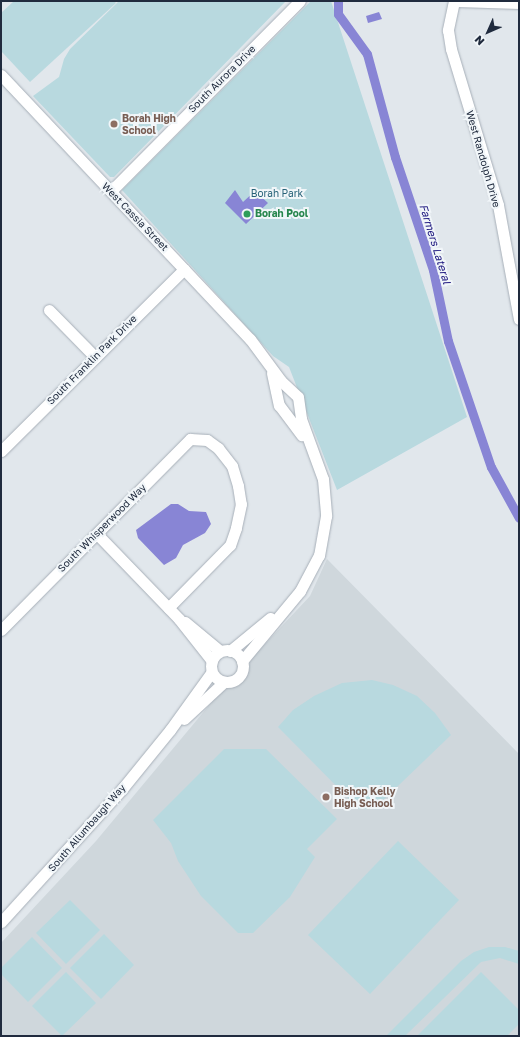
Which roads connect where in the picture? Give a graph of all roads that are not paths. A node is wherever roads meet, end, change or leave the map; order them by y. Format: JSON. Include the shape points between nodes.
{"nodes":[{"id":1,"x":300,"y":1,"type":"edge"},
{"id":2,"x":454,"y":1,"type":"edge"},
{"id":3,"x":457,"y":1,"type":"edge"},
{"id":4,"x":519,"y":3,"type":"edge"},
{"id":5,"x":1,"y":75,"type":"edge"},
{"id":6,"x":110,"y":191,"type":"junction"},
{"id":7,"x":184,"y":269,"type":"junction"},
{"id":8,"x":49,"y":310,"type":"dead end"},
{"id":9,"x":519,"y":319,"type":"edge"},
{"id":10,"x":95,"y":357,"type":"junction"},
{"id":11,"x":268,"y":362,"type":"junction"},
{"id":12,"x":1,"y":451,"type":"edge"},
{"id":13,"x":313,"y":452,"type":"junction"},
{"id":14,"x":96,"y":534,"type":"junction"},
{"id":15,"x":168,"y":608,"type":"junction"},
{"id":16,"x":284,"y":609,"type":"junction"},
{"id":17,"x":179,"y":619,"type":"junction"},
{"id":18,"x":1,"y":630,"type":"edge"},
{"id":19,"x":225,"y":651,"type":"junction"},
{"id":20,"x":212,"y":661,"type":"junction"},
{"id":21,"x":242,"y":661,"type":"junction"},
{"id":22,"x":212,"y":673,"type":"junction"},
{"id":23,"x":224,"y":682,"type":"junction"},
{"id":24,"x":170,"y":730,"type":"junction"},
{"id":25,"x":1,"y":922,"type":"edge"}],
"edges":[{"from":1,"to":6,"type":"street","name":"South Aurora Drive"},
{"from":2,"to":9,"type":"street","name":"West Randolph Drive","via":[[448,30],[451,49],[498,205]]},
{"from":3,"to":4,"type":"street"},
{"from":5,"to":6,"type":"street","name":"West Cassia Street"},
{"from":6,"to":7,"type":"street","name":"West Cassia Street"},
{"from":7,"to":10,"type":"street","name":"South Franklin Park Drive"},
{"from":7,"to":11,"type":"street","name":"West Cassia Street","via":[[250,339]]},
{"from":8,"to":10,"type":"street"},
{"from":10,"to":12,"type":"street","name":"South Franklin Park Drive"},
{"from":11,"to":13,"type":"street","via":[[279,405]]},
{"from":11,"to":13,"type":"street","via":[[298,397],[301,419]]},
{"from":13,"to":16,"type":"street","via":[[326,496],[323,536],[311,573]]},
{"from":14,"to":15,"type":"street"},
{"from":14,"to":15,"type":"street","name":"South Whisperwood Way","via":[[190,439],[207,440],[218,448],[234,473],[241,504],[236,528],[230,545]]},
{"from":14,"to":18,"type":"street","name":"South Whisperwood Way"},
{"from":15,"to":17,"type":"street"},
{"from":16,"to":19,"type":"street"},
{"from":16,"to":21,"type":"street"},
{"from":17,"to":19,"type":"street"},
{"from":17,"to":20,"type":"street"},
{"from":19,"to":20,"type":"street"},
{"from":19,"to":21,"type":"street"},
{"from":20,"to":22,"type":"street"},
{"from":21,"to":23,"type":"street","via":[[239,677]]},
{"from":22,"to":23,"type":"street"},
{"from":22,"to":24,"type":"street","name":"South Allumbaugh Way"},
{"from":23,"to":24,"type":"street","name":"South Allumbaugh Way"},
{"from":24,"to":25,"type":"street","name":"South Allumbaugh Way","via":[[96,818]]}]}
